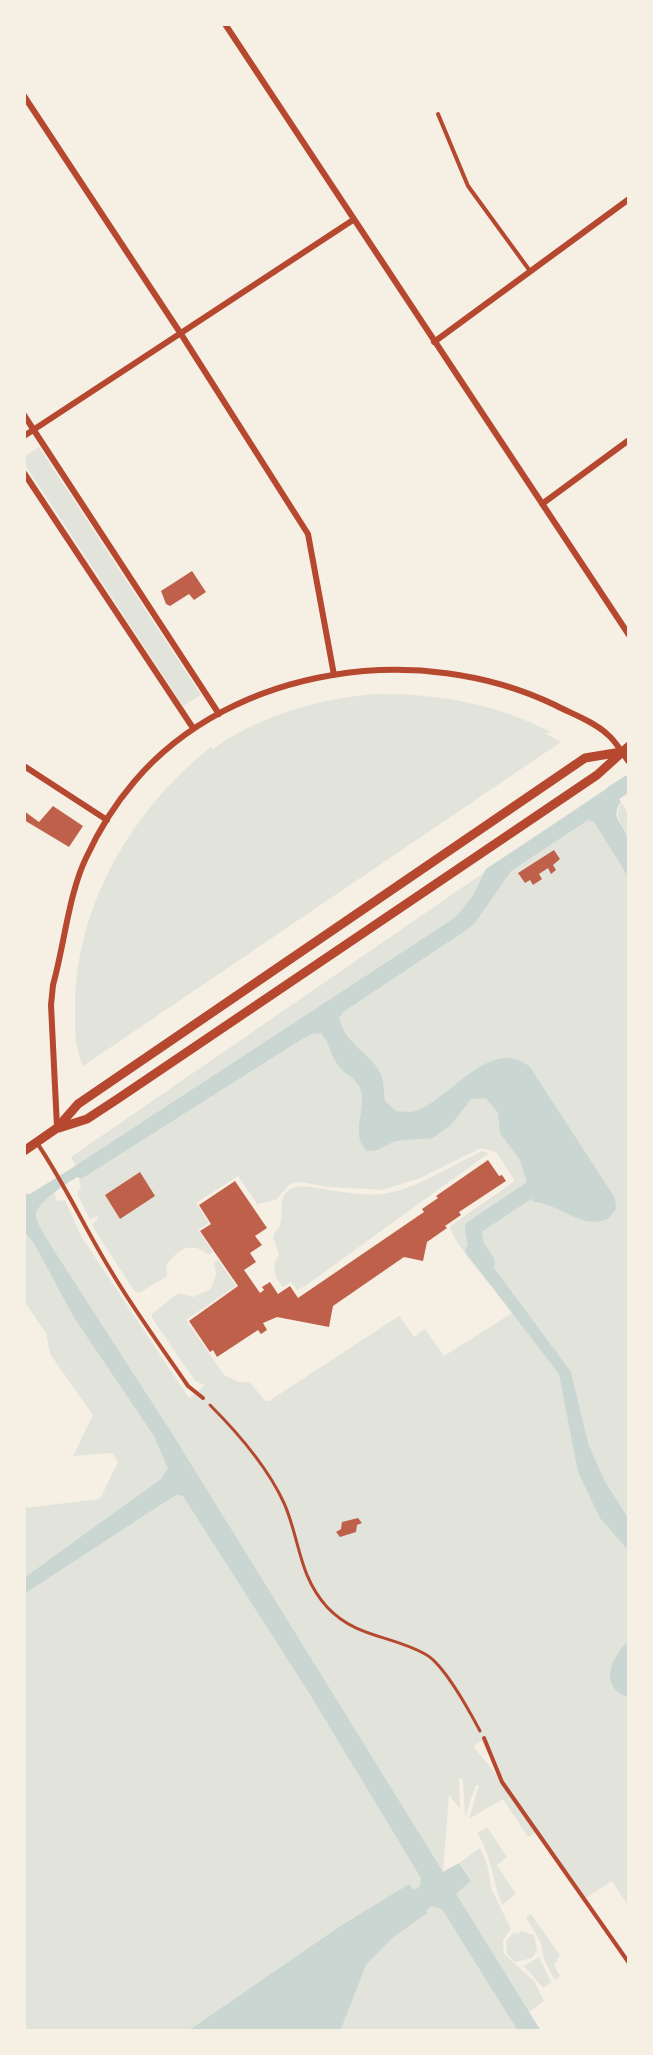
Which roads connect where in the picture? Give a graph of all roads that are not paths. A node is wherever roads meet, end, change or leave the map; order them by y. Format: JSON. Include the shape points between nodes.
{"nodes":[{"id":1,"x":225,"y":24,"type":"edge"},
{"id":2,"x":24,"y":96,"type":"edge"},
{"id":3,"x":438,"y":114,"type":"dead end"},
{"id":4,"x":629,"y":199,"type":"edge"},
{"id":5,"x":353,"y":220,"type":"junction"},
{"id":6,"x":530,"y":271,"type":"junction"},
{"id":7,"x":181,"y":334,"type":"junction"},
{"id":8,"x":434,"y":342,"type":"junction"},
{"id":9,"x":24,"y":415,"type":"edge"},
{"id":10,"x":33,"y":430,"type":"junction"},
{"id":11,"x":24,"y":436,"type":"edge"},
{"id":12,"x":629,"y":440,"type":"edge"},
{"id":13,"x":24,"y":473,"type":"edge"},
{"id":14,"x":542,"y":504,"type":"junction"},
{"id":15,"x":629,"y":635,"type":"edge"},
{"id":16,"x":334,"y":675,"type":"junction"},
{"id":17,"x":219,"y":714,"type":"junction"},
{"id":18,"x":193,"y":728,"type":"junction"},
{"id":19,"x":625,"y":749,"type":"edge"},
{"id":20,"x":629,"y":762,"type":"edge"},
{"id":21,"x":24,"y":766,"type":"edge"},
{"id":22,"x":107,"y":820,"type":"junction"},
{"id":23,"x":57,"y":1128,"type":"junction"},
{"id":24,"x":36,"y":1143,"type":"junction"},
{"id":25,"x":24,"y":1150,"type":"edge"},
{"id":26,"x":203,"y":1398,"type":"road end"},
{"id":27,"x":484,"y":1738,"type":"road end"},
{"id":28,"x":629,"y":1963,"type":"edge"}],
"edges":[{"from":1,"to":5,"type":"street"},
{"from":2,"to":7,"type":"street"},
{"from":3,"to":6,"type":"lane","via":[[468,186]]},
{"from":4,"to":6,"type":"street"},
{"from":5,"to":7,"type":"street"},
{"from":5,"to":8,"type":"street"},
{"from":6,"to":8,"type":"street"},
{"from":7,"to":10,"type":"street"},
{"from":7,"to":16,"type":"street","via":[[308,534]]},
{"from":8,"to":14,"type":"street"},
{"from":9,"to":10,"type":"street"},
{"from":10,"to":11,"type":"street"},
{"from":10,"to":17,"type":"street"},
{"from":12,"to":14,"type":"street"},
{"from":13,"to":18,"type":"street"},
{"from":14,"to":15,"type":"street"},
{"from":16,"to":17,"type":"street","via":[[274,690]]},
{"from":16,"to":19,"type":"street","via":[[408,671],[500,685],[577,716]]},
{"from":17,"to":18,"type":"street"},
{"from":18,"to":22,"type":"street","via":[[134,782]]},
{"from":19,"to":20,"type":"street"},
{"from":19,"to":23,"type":"street","via":[[597,775],[119,1098],[87,1119]]},
{"from":19,"to":23,"type":"street","via":[[585,758],[78,1104]]},
{"from":21,"to":22,"type":"street"},
{"from":22,"to":23,"type":"street","via":[[85,859],[53,985]]},
{"from":23,"to":24,"type":"street"},
{"from":24,"to":25,"type":"street"},
{"from":24,"to":26,"type":"lane","via":[[65,1186],[112,1274],[188,1386]]},
{"from":27,"to":28,"type":"lane","via":[[502,1782]]}]}
